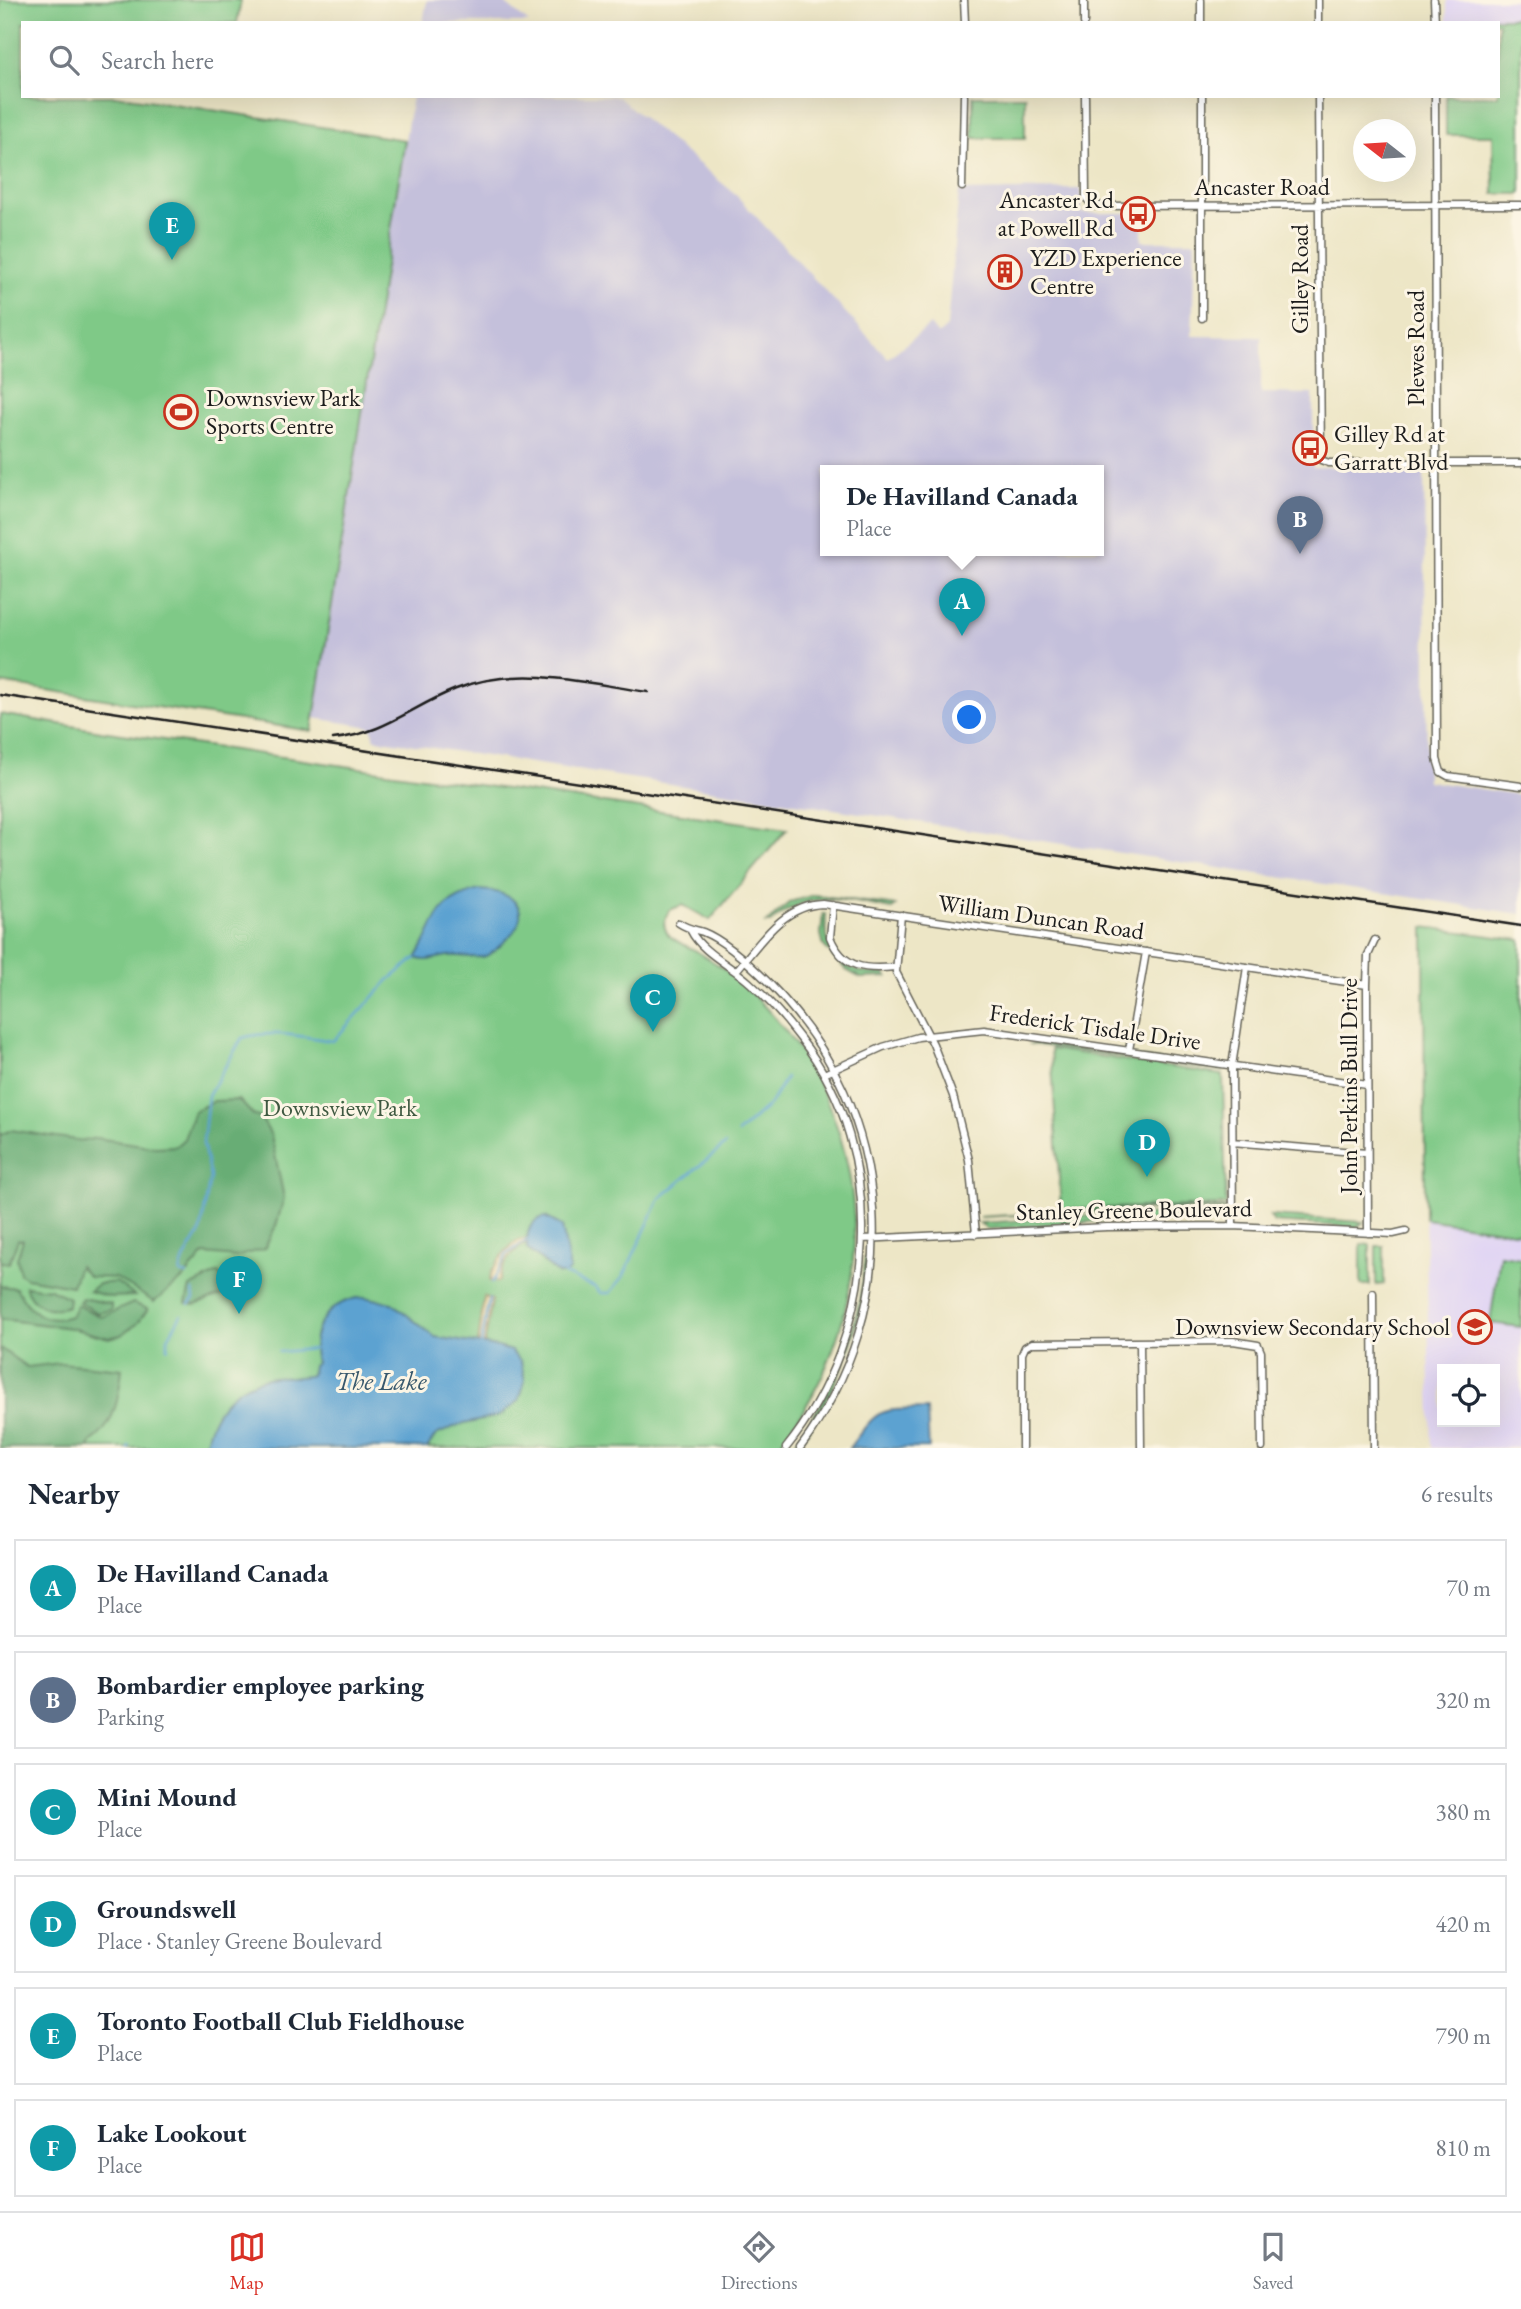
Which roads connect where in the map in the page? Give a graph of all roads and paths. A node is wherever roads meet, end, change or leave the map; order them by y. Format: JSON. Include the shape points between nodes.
{"nodes":[{"id":1,"x":964,"y":0,"type":"edge"},
{"id":2,"x":1084,"y":0,"type":"edge"},
{"id":3,"x":1201,"y":0,"type":"edge"},
{"id":4,"x":1318,"y":0,"type":"edge"},
{"id":5,"x":1434,"y":0,"type":"edge"},
{"id":6,"x":965,"y":21,"type":"edge"},
{"id":7,"x":1084,"y":21,"type":"edge"},
{"id":8,"x":1201,"y":21,"type":"edge"},
{"id":9,"x":1318,"y":21,"type":"edge"},
{"id":10,"x":1435,"y":21,"type":"edge"},
{"id":11,"x":964,"y":98,"type":"edge"},
{"id":12,"x":1085,"y":98,"type":"edge"},
{"id":13,"x":1202,"y":98,"type":"edge"},
{"id":14,"x":1318,"y":98,"type":"edge"},
{"id":15,"x":1435,"y":98,"type":"edge"},
{"id":16,"x":962,"y":187,"type":"dead end"},
{"id":17,"x":1435,"y":205,"type":"junction"},
{"id":18,"x":1521,"y":205,"type":"edge"},
{"id":19,"x":1319,"y":206,"type":"junction"},
{"id":20,"x":1202,"y":207,"type":"junction"},
{"id":21,"x":1202,"y":318,"type":"dead end"},
{"id":22,"x":1521,"y":463,"type":"edge"},
{"id":23,"x":1437,"y":464,"type":"junction"},
{"id":24,"x":1521,"y":786,"type":"edge"},
{"id":25,"x":833,"y":905,"type":"junction"},
{"id":26,"x":901,"y":915,"type":"junction"},
{"id":27,"x":679,"y":923,"type":"dead end"},
{"id":28,"x":691,"y":931,"type":"junction"},
{"id":29,"x":1375,"y":940,"type":"dead end"},
{"id":30,"x":1146,"y":952,"type":"junction"},
{"id":31,"x":744,"y":962,"type":"junction"},
{"id":32,"x":895,"y":967,"type":"junction"},
{"id":33,"x":1247,"y":967,"type":"junction"},
{"id":34,"x":736,"y":971,"type":"junction"},
{"id":35,"x":1367,"y":985,"type":"junction"},
{"id":36,"x":929,"y":1035,"type":"junction"},
{"id":37,"x":1129,"y":1050,"type":"junction"},
{"id":38,"x":1232,"y":1066,"type":"junction"},
{"id":39,"x":833,"y":1069,"type":"junction"},
{"id":40,"x":824,"y":1074,"type":"junction"},
{"id":41,"x":1367,"y":1085,"type":"junction"},
{"id":42,"x":1232,"y":1142,"type":"junction"},
{"id":43,"x":1367,"y":1153,"type":"junction"},
{"id":44,"x":1233,"y":1226,"type":"junction"},
{"id":45,"x":1406,"y":1231,"type":"dead end"},
{"id":46,"x":1368,"y":1233,"type":"junction"},
{"id":47,"x":976,"y":1234,"type":"junction"},
{"id":48,"x":862,"y":1239,"type":"junction"},
{"id":49,"x":874,"y":1240,"type":"junction"},
{"id":50,"x":1373,"y":1293,"type":"dead end"},
{"id":51,"x":1140,"y":1342,"type":"junction"},
{"id":52,"x":786,"y":1448,"type":"edge"},
{"id":53,"x":800,"y":1448,"type":"edge"},
{"id":54,"x":1022,"y":1448,"type":"edge"},
{"id":55,"x":1141,"y":1448,"type":"edge"},
{"id":56,"x":1262,"y":1448,"type":"edge"},
{"id":57,"x":1374,"y":1448,"type":"edge"}],
"edges":[{"from":1,"to":6,"type":"street"},
{"from":2,"to":7,"type":"street"},
{"from":3,"to":8,"type":"street"},
{"from":4,"to":9,"type":"street"},
{"from":5,"to":10,"type":"street"},
{"from":11,"to":16,"type":"street"},
{"from":12,"to":20,"type":"street","name":"Ancaster Road","via":[[1088,203]]},
{"from":13,"to":20,"type":"street"},
{"from":14,"to":19,"type":"street","name":"Gilley Road"},
{"from":15,"to":17,"type":"street","name":"Plewes Road"},
{"from":17,"to":18,"type":"street","name":"Ancaster Road"},
{"from":17,"to":19,"type":"street","name":"Ancaster Road"},
{"from":17,"to":23,"type":"street","name":"Plewes Road"},
{"from":19,"to":20,"type":"street","name":"Ancaster Road"},
{"from":19,"to":23,"type":"street","name":"Gilley Road","via":[[1321,460]]},
{"from":20,"to":21,"type":"street"},
{"from":22,"to":23,"type":"street"},
{"from":23,"to":24,"type":"street","name":"Plewes Road","via":[[1439,767],[1448,776]]},
{"from":25,"to":26,"type":"street","name":"William Duncan Road"},
{"from":25,"to":31,"type":"street","name":"William Duncan Road","via":[[794,910]]},
{"from":25,"to":32,"type":"street","via":[[830,937],[849,960],[863,969]]},
{"from":26,"to":30,"type":"street","name":"William Duncan Road"},
{"from":26,"to":32,"type":"street"},
{"from":27,"to":28,"type":"street"},
{"from":28,"to":31,"type":"street","via":[[703,933]]},
{"from":28,"to":34,"type":"street","via":[[697,943]]},
{"from":29,"to":35,"type":"street","name":"John Perkins Bull Drive","via":[[1368,955]]},
{"from":30,"to":33,"type":"street","name":"William Duncan Road"},
{"from":30,"to":37,"type":"street"},
{"from":31,"to":34,"type":"street","name":"William Duncan Road"},
{"from":31,"to":39,"type":"street","via":[[792,1010]]},
{"from":32,"to":36,"type":"street"},
{"from":33,"to":35,"type":"street","name":"William Duncan Road"},
{"from":33,"to":38,"type":"street"},
{"from":34,"to":40,"type":"street","via":[[777,1010]]},
{"from":35,"to":41,"type":"street","name":"John Perkins Bull Drive"},
{"from":36,"to":37,"type":"street","name":"Frederick Tisdale Drive","via":[[1000,1031]]},
{"from":36,"to":39,"type":"street","name":"Frederick Tisdale Drive","via":[[883,1047]]},
{"from":36,"to":47,"type":"street","via":[[964,1131]]},
{"from":37,"to":38,"type":"street","name":"Frederick Tisdale Drive"},
{"from":38,"to":41,"type":"street","name":"Frederick Tisdale Drive"},
{"from":38,"to":42,"type":"street"},
{"from":39,"to":40,"type":"street","name":"Frederick Tisdale Drive"},
{"from":39,"to":49,"type":"street","via":[[869,1168]]},
{"from":40,"to":48,"type":"street","via":[[856,1170]]},
{"from":41,"to":43,"type":"street","name":"John Perkins Bull Drive"},
{"from":42,"to":43,"type":"street"},
{"from":42,"to":44,"type":"street"},
{"from":43,"to":46,"type":"street","name":"John Perkins Bull Drive"},
{"from":44,"to":46,"type":"street","name":"Stanley Greene Boulevard"},
{"from":44,"to":47,"type":"street","name":"Stanley Greene Boulevard"},
{"from":45,"to":46,"type":"street","name":"Stanley Greene Boulevard"},
{"from":47,"to":49,"type":"street","name":"Stanley Greene Boulevard"},
{"from":48,"to":49,"type":"street","name":"Stanley Greene Boulevard"},
{"from":48,"to":52,"type":"street","via":[[854,1309],[841,1349],[818,1401]]},
{"from":49,"to":53,"type":"street","via":[[866,1311],[853,1354],[827,1408]]},
{"from":50,"to":57,"type":"street"},
{"from":51,"to":54,"type":"street","via":[[1032,1343],[1025,1347]]},
{"from":51,"to":55,"type":"street"},
{"from":51,"to":56,"type":"street","via":[[1258,1345]]}]}
